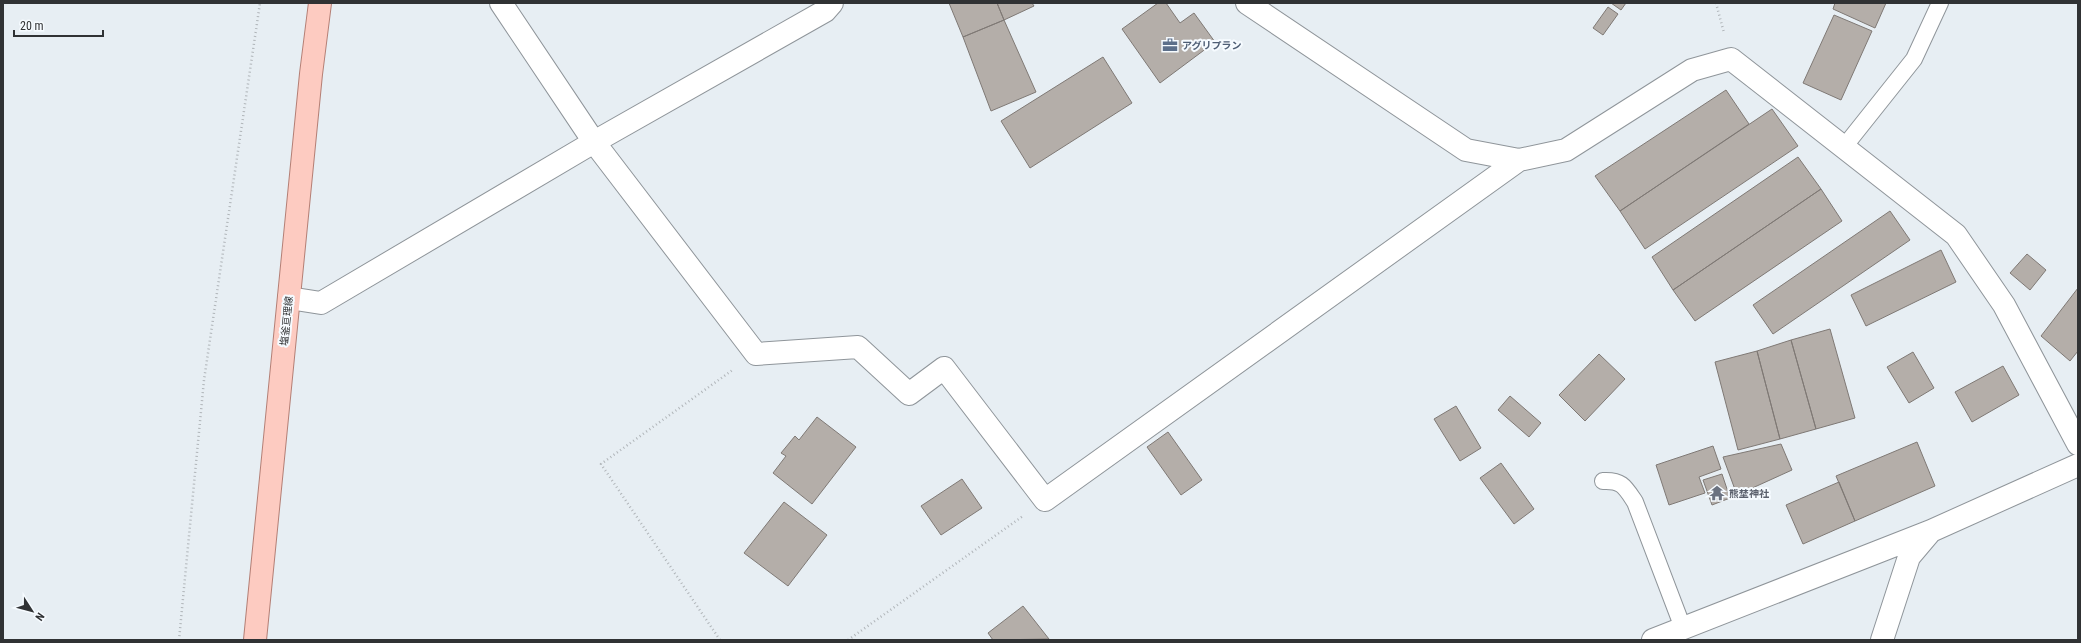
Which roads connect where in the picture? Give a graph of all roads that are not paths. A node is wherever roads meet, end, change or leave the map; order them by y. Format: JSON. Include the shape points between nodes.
{"nodes":[{"id":1,"x":320,"y":3,"type":"edge"},
{"id":2,"x":501,"y":3,"type":"edge"},
{"id":3,"x":832,"y":3,"type":"edge"},
{"id":4,"x":1247,"y":3,"type":"edge"},
{"id":5,"x":1940,"y":3,"type":"edge"},
{"id":6,"x":594,"y":142,"type":"junction"},
{"id":7,"x":1844,"y":147,"type":"junction"},
{"id":8,"x":1519,"y":160,"type":"junction"},
{"id":9,"x":289,"y":298,"type":"junction"},
{"id":10,"x":2078,"y":444,"type":"edge"},
{"id":11,"x":2078,"y":465,"type":"edge"},
{"id":12,"x":1603,"y":481,"type":"dead end"},
{"id":13,"x":1931,"y":531,"type":"junction"},
{"id":14,"x":1683,"y":628,"type":"junction"},
{"id":15,"x":255,"y":640,"type":"edge"},
{"id":16,"x":1653,"y":640,"type":"edge"},
{"id":17,"x":1882,"y":640,"type":"edge"}],
"edges":[{"from":1,"to":9,"type":"main road","name":"塩釜亘理線"},
{"from":2,"to":6,"type":"street"},
{"from":3,"to":6,"type":"street","via":[[825,10]]},
{"from":4,"to":8,"type":"street","via":[[1466,150]]},
{"from":5,"to":7,"type":"lane","via":[[1914,59]]},
{"from":6,"to":8,"type":"street","via":[[756,354],[858,347],[909,394],[944,368],[1045,500]]},
{"from":6,"to":9,"type":"street","via":[[321,303]]},
{"from":7,"to":8,"type":"street","via":[[1731,59],[1692,70],[1566,150]]},
{"from":7,"to":10,"type":"street","via":[[1956,235],[2004,305]]},
{"from":9,"to":15,"type":"main road","name":"塩釜亘理線"},
{"from":11,"to":13,"type":"street"},
{"from":12,"to":14,"type":"lane","via":[[1613,481],[1625,486],[1635,502]]},
{"from":13,"to":14,"type":"street"},
{"from":13,"to":17,"type":"street","via":[[1910,557]]},
{"from":14,"to":16,"type":"street"}]}
